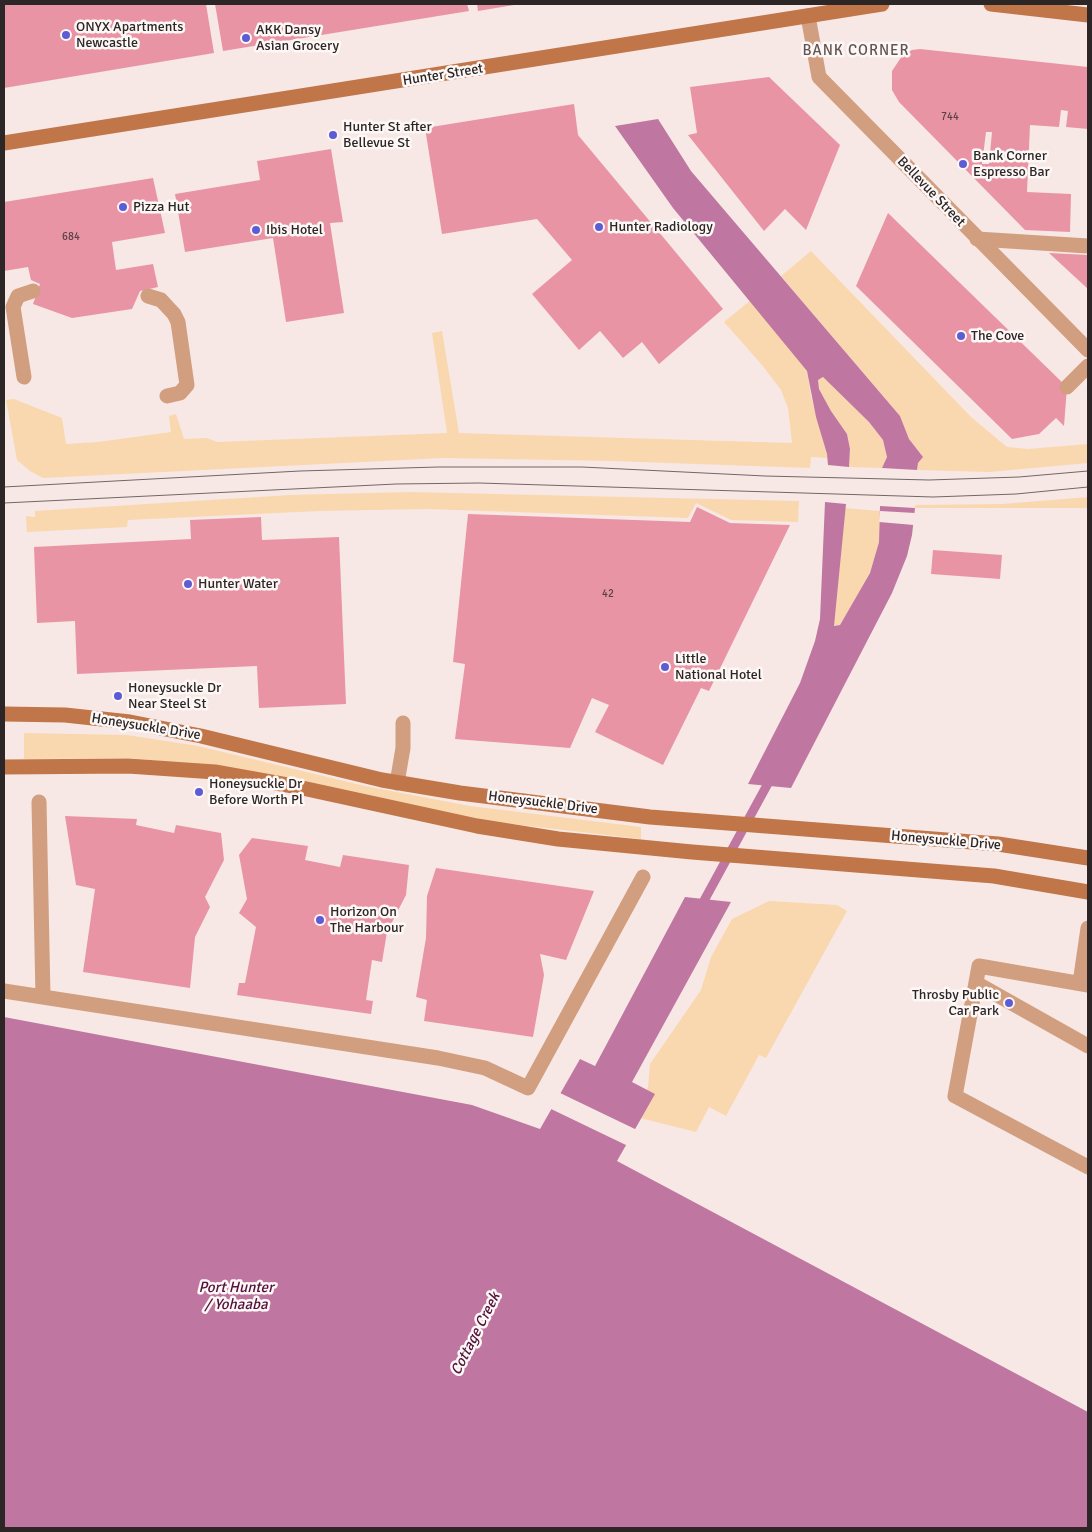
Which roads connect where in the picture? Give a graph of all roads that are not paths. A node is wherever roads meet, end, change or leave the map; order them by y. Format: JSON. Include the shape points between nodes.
{"nodes":[{"id":1,"x":882,"y":4,"type":"edge"},
{"id":2,"x":991,"y":4,"type":"edge"},
{"id":3,"x":1088,"y":15,"type":"edge"},
{"id":4,"x":808,"y":16,"type":"junction"},
{"id":5,"x":4,"y":143,"type":"edge"},
{"id":6,"x":977,"y":239,"type":"junction"},
{"id":7,"x":1088,"y":246,"type":"edge"},
{"id":8,"x":33,"y":291,"type":"dead end"},
{"id":9,"x":148,"y":296,"type":"dead end"},
{"id":10,"x":1088,"y":350,"type":"edge"},
{"id":11,"x":1088,"y":366,"type":"edge"},
{"id":12,"x":24,"y":377,"type":"dead end"},
{"id":13,"x":1067,"y":387,"type":"dead end"},
{"id":14,"x":167,"y":396,"type":"dead end"},
{"id":15,"x":4,"y":714,"type":"edge"},
{"id":16,"x":403,"y":723,"type":"dead end"},
{"id":17,"x":4,"y":767,"type":"edge"},
{"id":18,"x":397,"y":782,"type":"junction"},
{"id":19,"x":39,"y":802,"type":"dead end"},
{"id":20,"x":1088,"y":858,"type":"edge"},
{"id":21,"x":643,"y":877,"type":"dead end"},
{"id":22,"x":1088,"y":892,"type":"edge"},
{"id":23,"x":1088,"y":928,"type":"edge"},
{"id":24,"x":976,"y":984,"type":"junction"},
{"id":25,"x":1084,"y":984,"type":"edge"},
{"id":26,"x":4,"y":991,"type":"edge"},
{"id":27,"x":43,"y":997,"type":"junction"},
{"id":28,"x":1088,"y":1046,"type":"edge"},
{"id":29,"x":1088,"y":1168,"type":"edge"}],
"edges":[{"from":1,"to":4,"type":"main road","name":"Hunter Street"},
{"from":2,"to":3,"type":"main road"},
{"from":4,"to":5,"type":"main road","name":"Hunter Street"},
{"from":4,"to":6,"type":"street","name":"Bellevue Street","via":[[819,77]]},
{"from":6,"to":7,"type":"street"},
{"from":6,"to":10,"type":"street","name":"Bellevue Street"},
{"from":8,"to":12,"type":"street","via":[[18,296],[14,307]]},
{"from":9,"to":14,"type":"street","via":[[168,306],[178,322],[187,384],[180,393]]},
{"from":11,"to":13,"type":"street"},
{"from":15,"to":18,"type":"main road","name":"Honeysuckle Drive","via":[[65,715],[130,722]]},
{"from":16,"to":18,"type":"street","via":[[403,748]]},
{"from":17,"to":22,"type":"main road","via":[[128,766],[215,772],[477,826],[558,839],[994,876]]},
{"from":18,"to":20,"type":"main road","name":"Honeysuckle Drive","via":[[460,793],[708,822],[998,844]]},
{"from":19,"to":27,"type":"street"},
{"from":21,"to":27,"type":"street","via":[[528,1088],[486,1068],[438,1058]]},
{"from":23,"to":25,"type":"street"},
{"from":24,"to":25,"type":"street","via":[[979,966]]},
{"from":24,"to":28,"type":"street"},
{"from":24,"to":29,"type":"street","via":[[955,1096]]},
{"from":26,"to":27,"type":"street"}]}
